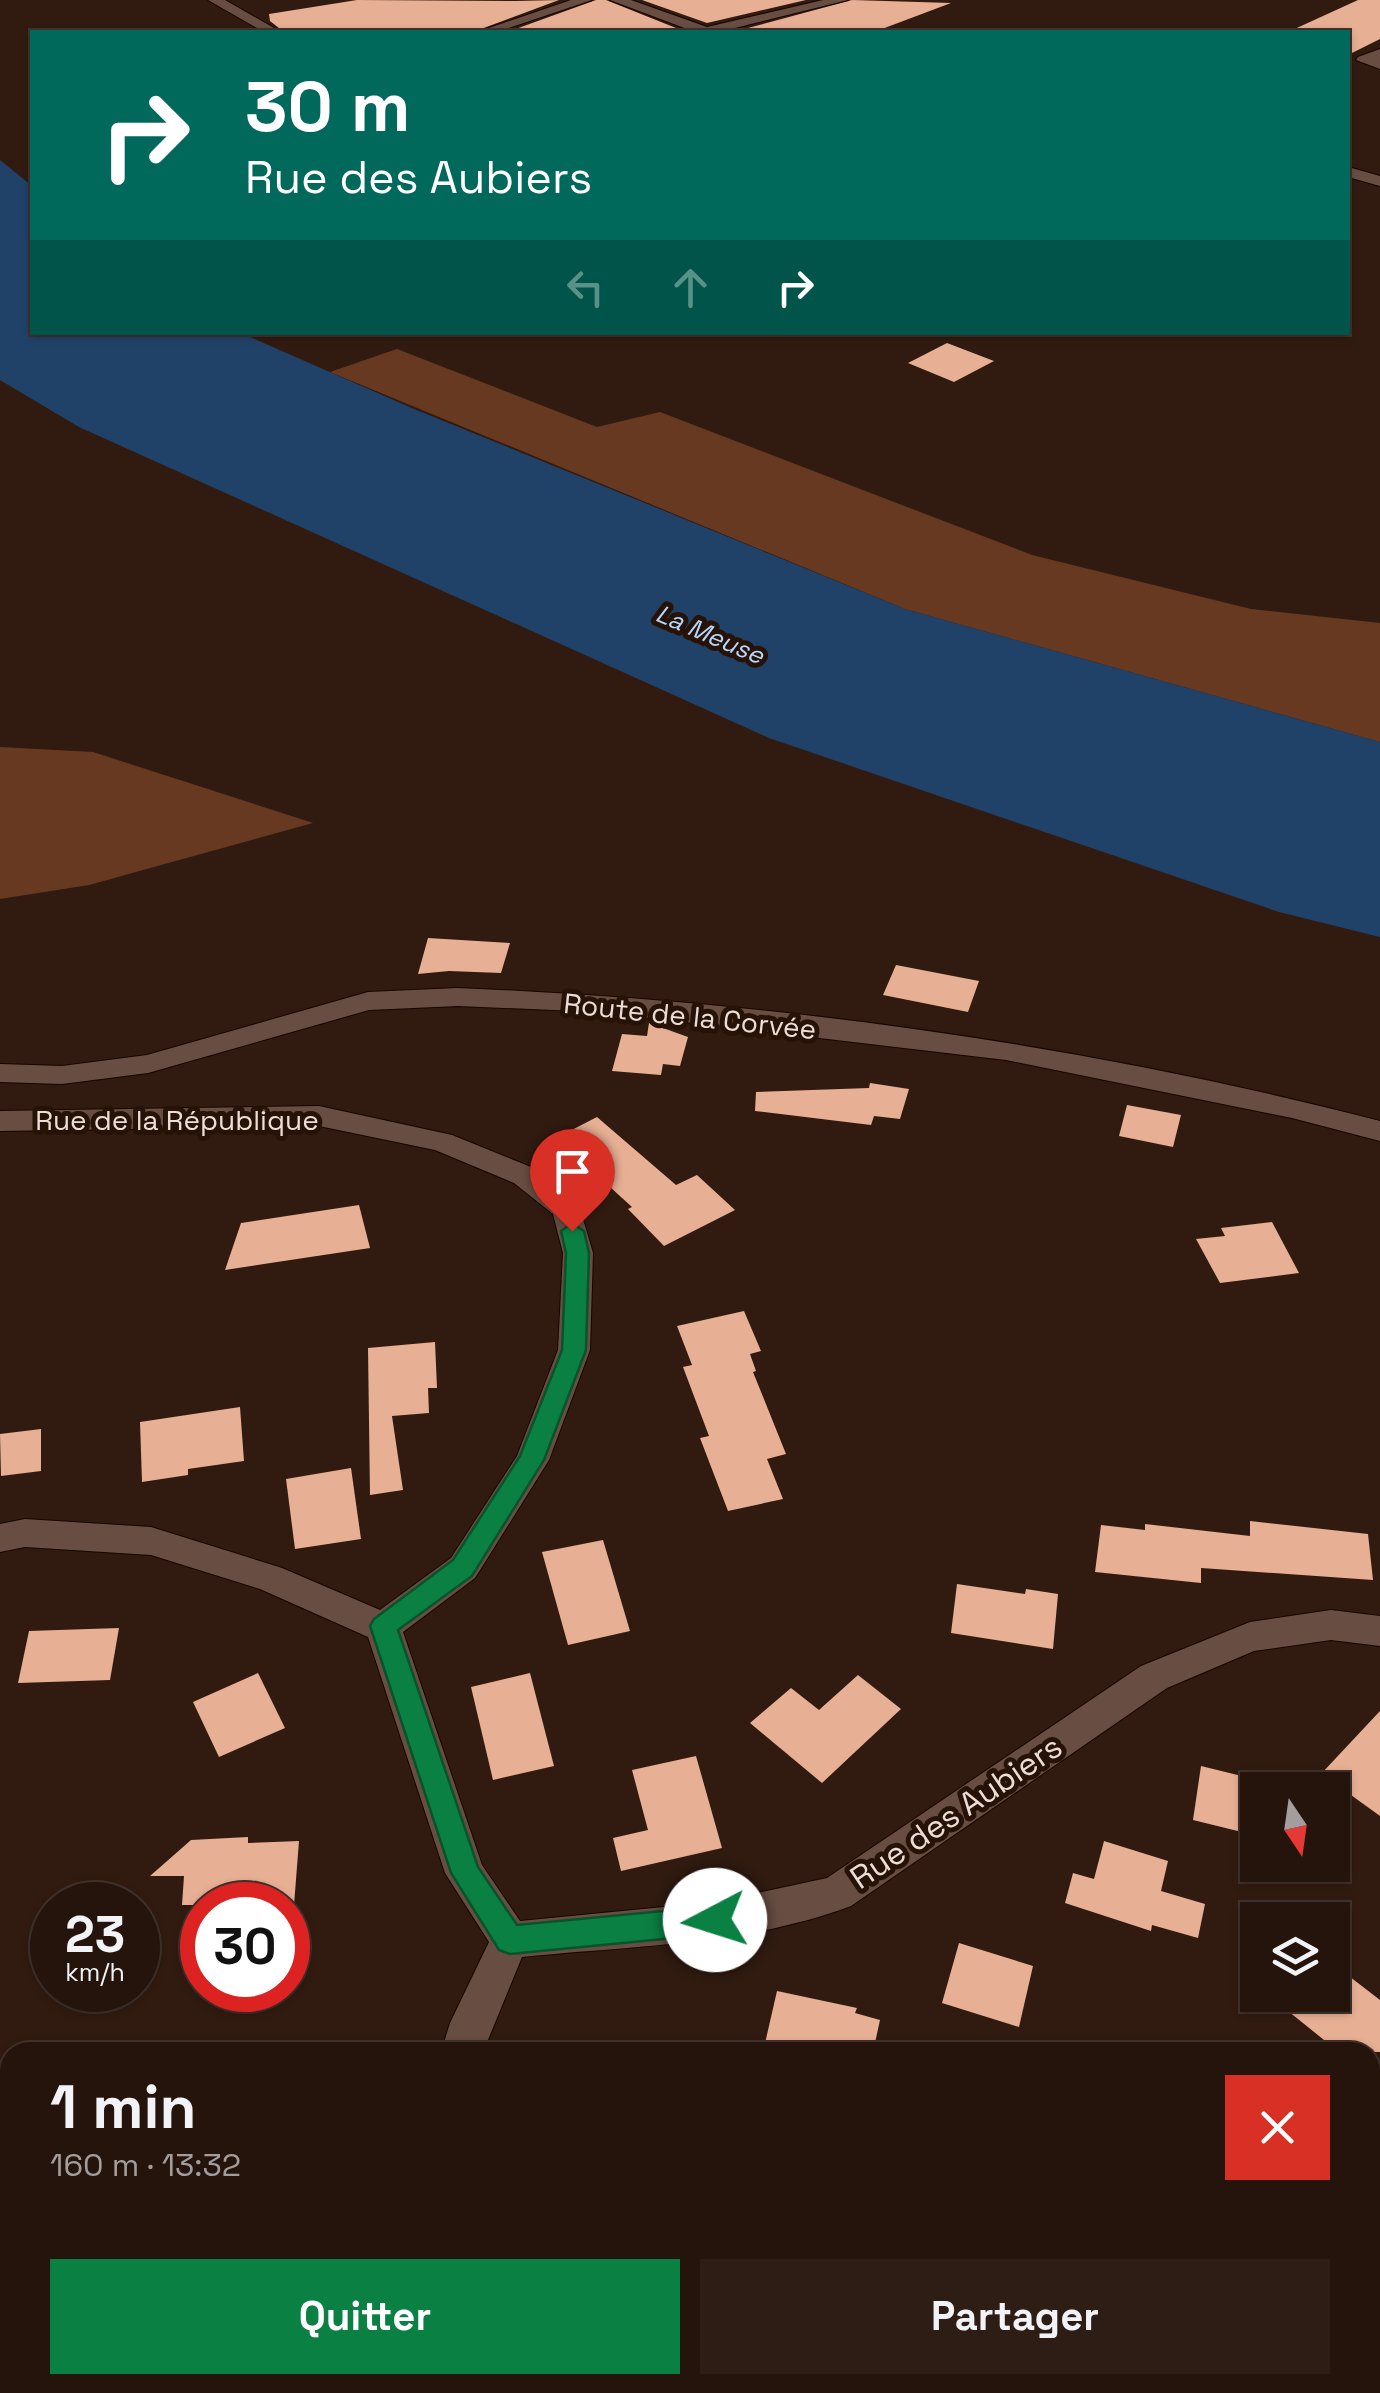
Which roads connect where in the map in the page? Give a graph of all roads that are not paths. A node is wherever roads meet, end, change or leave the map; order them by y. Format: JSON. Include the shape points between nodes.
{"nodes":[{"id":1,"x":214,"y":0,"type":"edge"},
{"id":2,"x":585,"y":0,"type":"edge"},
{"id":3,"x":617,"y":0,"type":"edge"},
{"id":4,"x":840,"y":0,"type":"edge"},
{"id":5,"x":762,"y":20,"type":"junction"},
{"id":6,"x":792,"y":28,"type":"dead end"},
{"id":7,"x":270,"y":30,"type":"edge"},
{"id":8,"x":490,"y":30,"type":"edge"},
{"id":9,"x":699,"y":30,"type":"edge"},
{"id":10,"x":714,"y":30,"type":"edge"},
{"id":11,"x":1377,"y":48,"type":"edge"},
{"id":12,"x":1380,"y":65,"type":"edge"},
{"id":13,"x":1350,"y":173,"type":"edge"},
{"id":14,"x":1380,"y":181,"type":"edge"},
{"id":15,"x":0,"y":1073,"type":"edge"},
{"id":16,"x":0,"y":1121,"type":"edge"},
{"id":17,"x":1380,"y":1131,"type":"edge"},
{"id":18,"x":0,"y":1538,"type":"edge"},
{"id":19,"x":383,"y":1626,"type":"junction"},
{"id":20,"x":1380,"y":1632,"type":"edge"},
{"id":21,"x":510,"y":1940,"type":"junction"},
{"id":22,"x":465,"y":2042,"type":"edge"}],
"edges":[{"from":1,"to":7,"type":"street"},
{"from":2,"to":8,"type":"street"},
{"from":3,"to":9,"type":"street"},
{"from":4,"to":5,"type":"street"},
{"from":5,"to":6,"type":"street"},
{"from":5,"to":10,"type":"street"},
{"from":11,"to":12,"type":"street","via":[[1363,60]]},
{"from":13,"to":14,"type":"street"},
{"from":15,"to":17,"type":"street","name":"Route de la Corvée","via":[[62,1076],[148,1064],[368,1000],[458,997],[600,1003],[1006,1052]]},
{"from":16,"to":19,"type":"street","name":"Rue de la République","via":[[320,1116],[442,1142],[525,1176],[567,1210],[578,1253],[574,1350],[532,1460],[463,1568]]},
{"from":18,"to":19,"type":"street","via":[[25,1533],[152,1541],[270,1578]]},
{"from":19,"to":21,"type":"street","via":[[466,1873]]},
{"from":20,"to":21,"type":"street","name":"Rue des Aubiers","via":[[1330,1625],[1250,1636],[1154,1677],[837,1892],[715,1920]]},
{"from":21,"to":22,"type":"street"}]}
